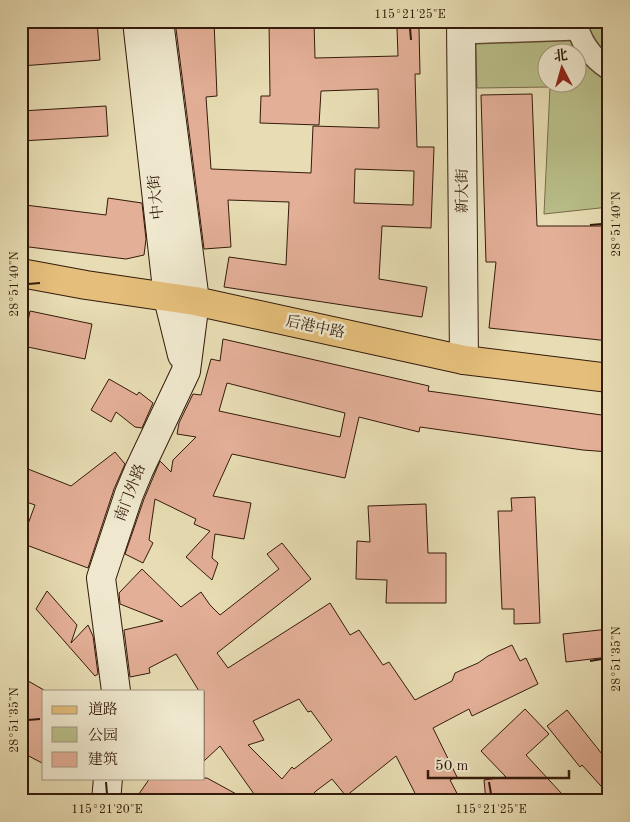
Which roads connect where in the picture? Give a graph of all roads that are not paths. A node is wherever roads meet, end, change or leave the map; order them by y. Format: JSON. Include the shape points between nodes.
{"nodes":[{"id":1,"x":137,"y":21,"type":"edge"},
{"id":2,"x":159,"y":21,"type":"edge"},
{"id":3,"x":577,"y":25,"type":"edge"},
{"id":4,"x":461,"y":27,"type":"edge"},
{"id":5,"x":609,"y":69,"type":"edge"},
{"id":6,"x":21,"y":273,"type":"edge"},
{"id":7,"x":168,"y":298,"type":"junction"},
{"id":8,"x":194,"y":301,"type":"junction"},
{"id":9,"x":464,"y":360,"type":"junction"},
{"id":10,"x":186,"y":371,"type":"junction"},
{"id":11,"x":609,"y":378,"type":"edge"},
{"id":12,"x":116,"y":690,"type":"edge"},
{"id":13,"x":108,"y":780,"type":"edge"},
{"id":14,"x":106,"y":801,"type":"edge"}],
"edges":[{"from":1,"to":7,"type":"main road","name":"中大街"},
{"from":2,"to":8,"type":"main road","name":"中大街"},
{"from":3,"to":4,"type":"street"},
{"from":3,"to":5,"type":"street","via":[[589,51]]},
{"from":4,"to":9,"type":"main road","name":"新大街"},
{"from":6,"to":7,"type":"main road","name":"后港中路"},
{"from":7,"to":8,"type":"main road","name":"后港中路"},
{"from":7,"to":10,"type":"main road","name":"中大街"},
{"from":8,"to":9,"type":"main road","name":"后港中路"},
{"from":8,"to":10,"type":"main road","name":"南门外路"},
{"from":9,"to":11,"type":"main road","name":"后港中路"},
{"from":10,"to":12,"type":"main road","name":"南门外路","via":[[138,470],[102,578]]},
{"from":13,"to":14,"type":"main road"}]}
